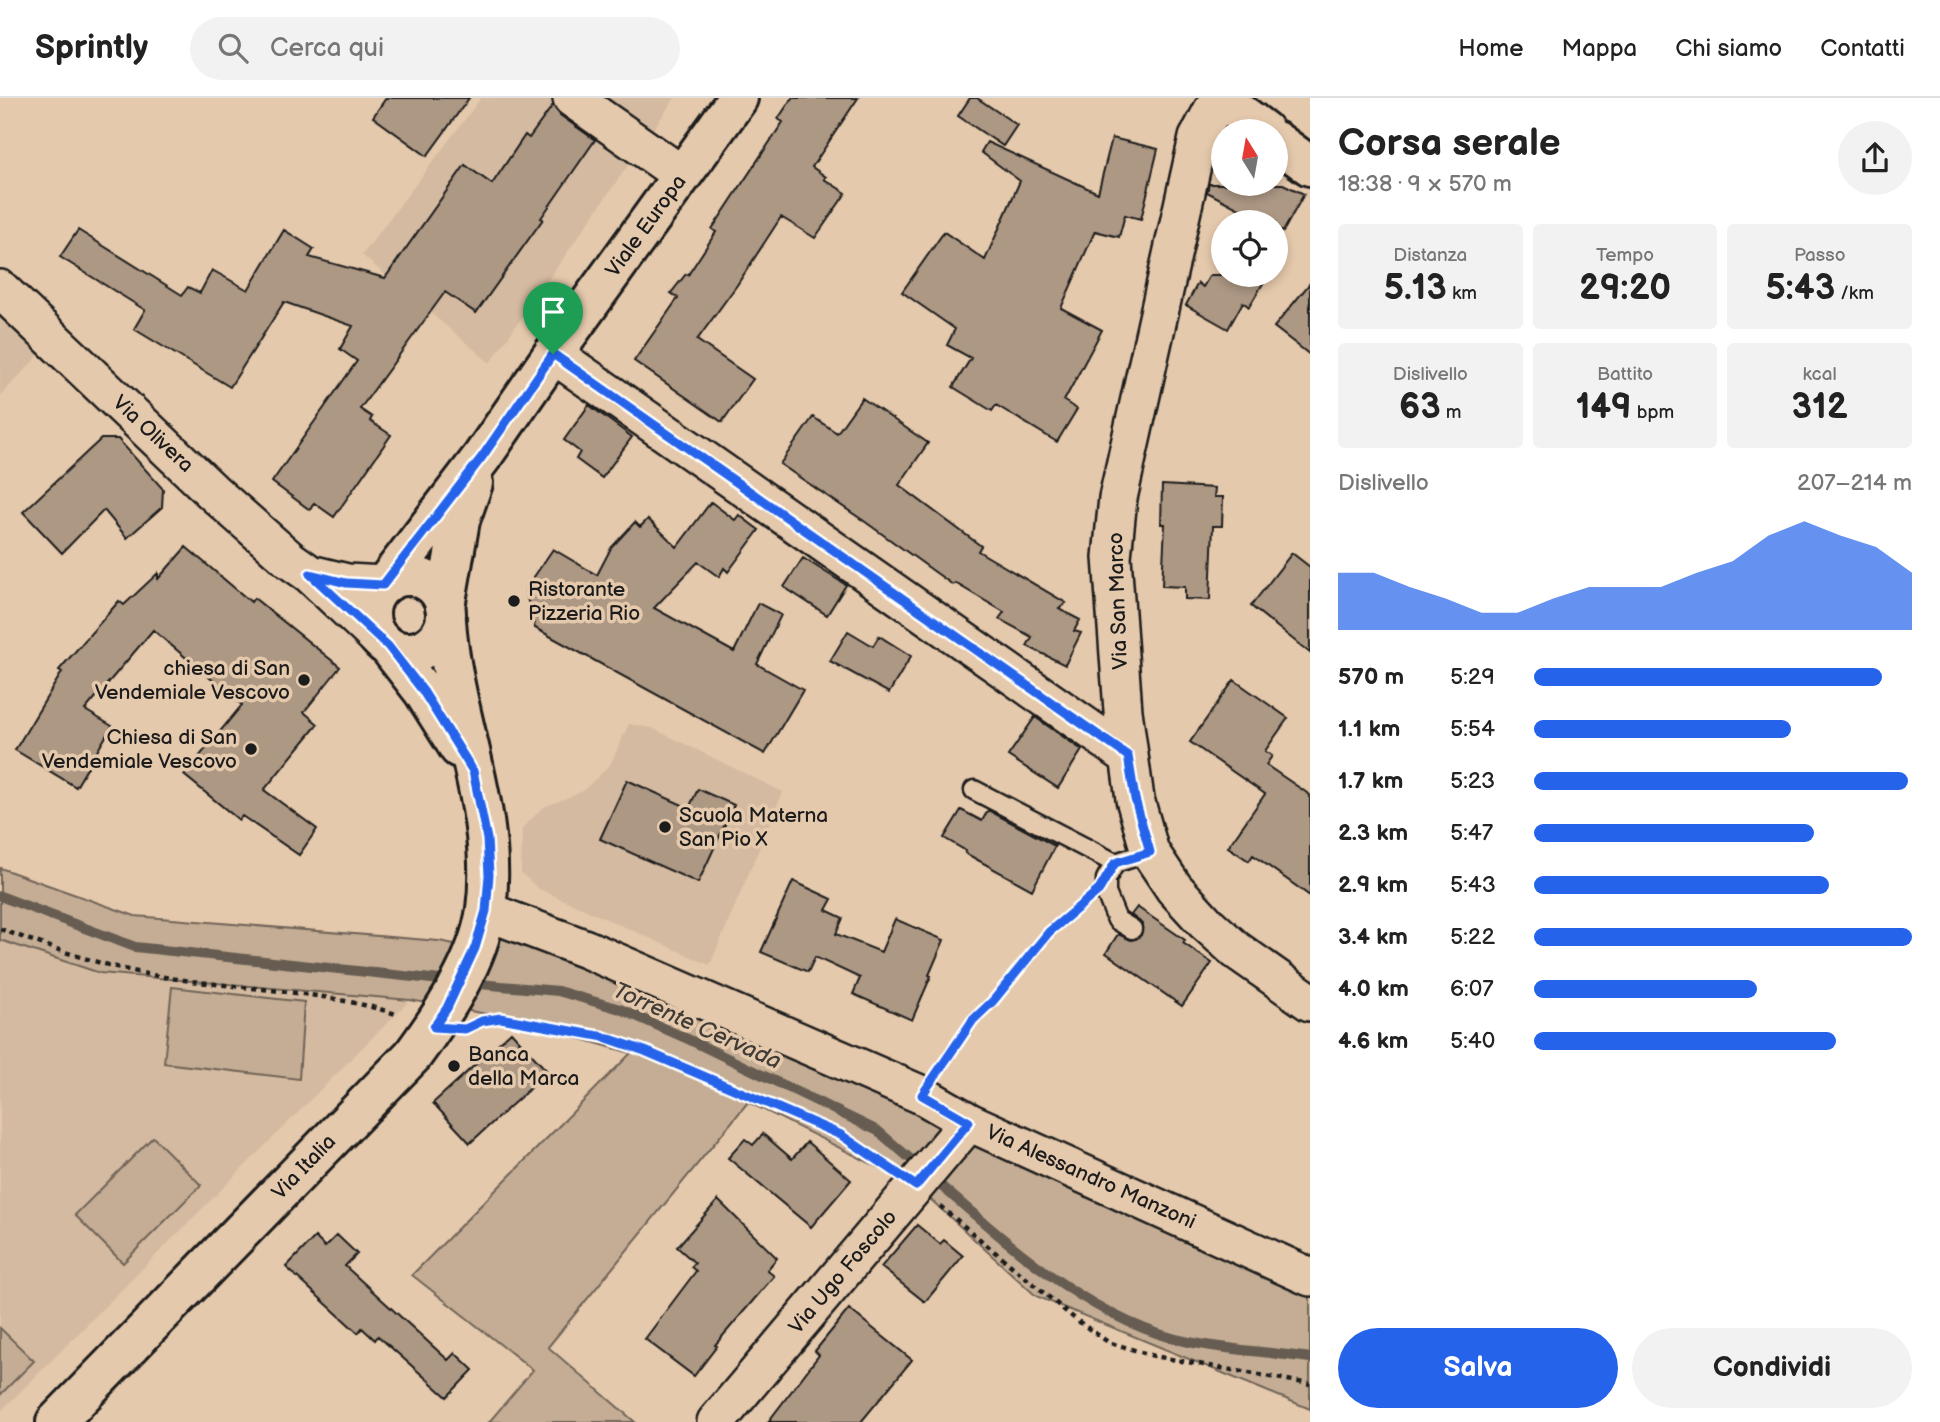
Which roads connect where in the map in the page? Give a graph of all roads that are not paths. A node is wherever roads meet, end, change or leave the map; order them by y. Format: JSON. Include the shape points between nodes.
{"nodes":[{"id":1,"x":572,"y":98,"type":"edge"},
{"id":2,"x":738,"y":98,"type":"edge"},
{"id":3,"x":1220,"y":98,"type":"edge"},
{"id":4,"x":1248,"y":119,"type":"edge"},
{"id":5,"x":1288,"y":150,"type":"edge"},
{"id":6,"x":1310,"y":166,"type":"edge"},
{"id":7,"x":682,"y":175,"type":"junction"},
{"id":8,"x":0,"y":289,"type":"edge"},
{"id":9,"x":553,"y":354,"type":"junction"},
{"id":10,"x":482,"y":457,"type":"junction"},
{"id":11,"x":310,"y":574,"type":"junction"},
{"id":12,"x":383,"y":585,"type":"junction"},
{"id":13,"x":445,"y":614,"type":"junction"},
{"id":14,"x":383,"y":643,"type":"junction"},
{"id":15,"x":1128,"y":756,"type":"junction"},
{"id":16,"x":473,"y":771,"type":"junction"},
{"id":17,"x":974,"y":790,"type":"dead end"},
{"id":18,"x":1150,"y":852,"type":"junction"},
{"id":19,"x":1115,"y":863,"type":"junction"},
{"id":20,"x":487,"y":893,"type":"junction"},
{"id":21,"x":1132,"y":929,"type":"dead end"},
{"id":22,"x":1310,"y":1002,"type":"edge"},
{"id":23,"x":969,"y":1122,"type":"junction"},
{"id":24,"x":1310,"y":1277,"type":"edge"},
{"id":25,"x":68,"y":1418,"type":"edge"},
{"id":26,"x":716,"y":1422,"type":"edge"}],
"edges":[{"from":1,"to":7,"type":"street"},
{"from":2,"to":7,"type":"street","name":"Viale Europa"},
{"from":3,"to":4,"type":"street"},
{"from":3,"to":15,"type":"street","name":"Via San Marco","via":[[1198,138],[1118,498],[1112,569]]},
{"from":5,"to":6,"type":"street"},
{"from":7,"to":9,"type":"street","name":"Viale Europa"},
{"from":8,"to":11,"type":"street","name":"Via Olivera","via":[[214,493]]},
{"from":9,"to":10,"type":"street","name":"Viale Europa"},
{"from":9,"to":15,"type":"street"},
{"from":10,"to":12,"type":"street","name":"Viale Europa"},
{"from":10,"to":13,"type":"street","name":"Viale Europa","via":[[460,520]]},
{"from":11,"to":12,"type":"street","name":"Via Olivera","via":[[346,583]]},
{"from":11,"to":14,"type":"street","name":"Via Olivera"},
{"from":12,"to":13,"type":"street","via":[[395,578],[420,579],[441,595]]},
{"from":12,"to":14,"type":"street","via":[[375,594],[370,617],[372,629]]},
{"from":13,"to":14,"type":"street","via":[[442,632],[424,649],[399,651]]},
{"from":13,"to":16,"type":"street","name":"Viale Europa","via":[[454,685]]},
{"from":14,"to":16,"type":"street","name":"Viale Europa","via":[[423,691]]},
{"from":15,"to":18,"type":"street","name":"Via San Marco"},
{"from":16,"to":20,"type":"street","name":"Viale Europa","via":[[487,839]]},
{"from":17,"to":19,"type":"lane"},
{"from":18,"to":19,"type":"lane"},
{"from":18,"to":22,"type":"street","name":"Via San Marco","via":[[1174,888],[1206,922],[1236,950]]},
{"from":19,"to":21,"type":"lane","via":[[1106,879],[1106,893],[1117,920]]},
{"from":20,"to":23,"type":"street","name":"Via Alessandro Manzoni","via":[[586,949],[922,1095]]},
{"from":20,"to":25,"type":"street","name":"Via Italia","via":[[475,948],[440,1017],[413,1055]]},
{"from":23,"to":24,"type":"street","name":"Via Alessandro Manzoni"},
{"from":23,"to":26,"type":"street","name":"Via Ugo Foscolo"}]}
